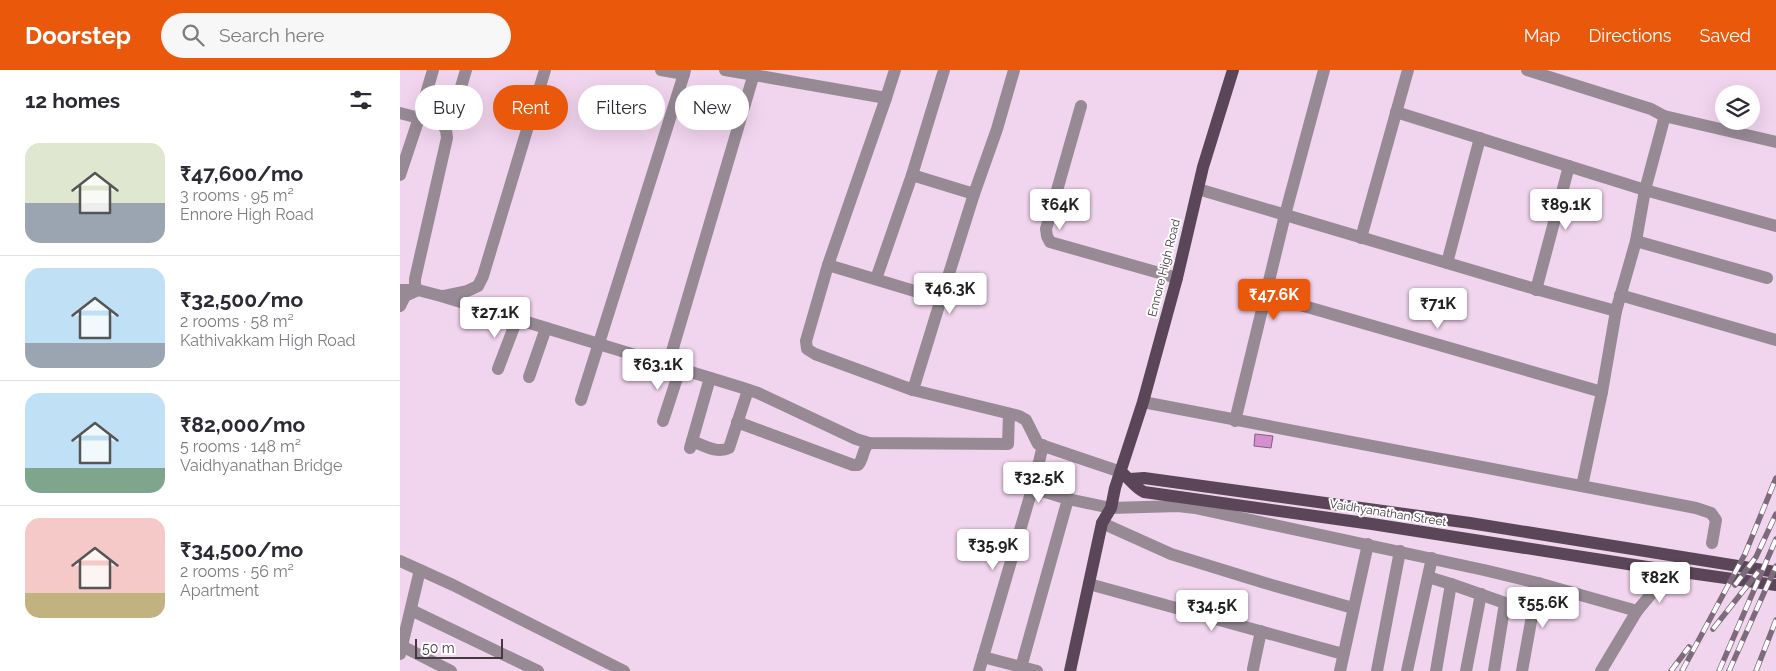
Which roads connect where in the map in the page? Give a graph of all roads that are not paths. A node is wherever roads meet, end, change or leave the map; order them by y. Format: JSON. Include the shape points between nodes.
{"nodes":[{"id":1,"x":433,"y":70,"type":"edge"},
{"id":2,"x":466,"y":70,"type":"edge"},
{"id":3,"x":545,"y":70,"type":"edge"},
{"id":4,"x":661,"y":70,"type":"edge"},
{"id":5,"x":725,"y":70,"type":"edge"},
{"id":6,"x":895,"y":70,"type":"edge"},
{"id":7,"x":944,"y":70,"type":"edge"},
{"id":8,"x":1014,"y":70,"type":"edge"},
{"id":9,"x":1232,"y":70,"type":"edge"},
{"id":10,"x":1324,"y":70,"type":"edge"},
{"id":11,"x":1408,"y":70,"type":"edge"},
{"id":12,"x":1527,"y":70,"type":"edge"},
{"id":13,"x":684,"y":72,"type":"edge"},
{"id":14,"x":755,"y":73,"type":"edge"},
{"id":15,"x":428,"y":85,"type":"edge"},
{"id":16,"x":461,"y":85,"type":"edge"},
{"id":17,"x":886,"y":98,"type":"junction"},
{"id":18,"x":1081,"y":106,"type":"dead end"},
{"id":19,"x":1396,"y":112,"type":"junction"},
{"id":20,"x":400,"y":113,"type":"edge"},
{"id":21,"x":1664,"y":116,"type":"junction"},
{"id":22,"x":415,"y":117,"type":"edge"},
{"id":23,"x":415,"y":121,"type":"edge"},
{"id":24,"x":446,"y":130,"type":"edge"},
{"id":25,"x":1480,"y":138,"type":"junction"},
{"id":26,"x":1776,"y":142,"type":"edge"},
{"id":27,"x":1569,"y":166,"type":"junction"},
{"id":28,"x":912,"y":174,"type":"junction"},
{"id":29,"x":400,"y":175,"type":"edge"},
{"id":30,"x":1198,"y":189,"type":"junction"},
{"id":31,"x":1645,"y":190,"type":"junction"},
{"id":32,"x":974,"y":194,"type":"junction"},
{"id":33,"x":1285,"y":215,"type":"junction"},
{"id":34,"x":1776,"y":226,"type":"edge"},
{"id":35,"x":1361,"y":238,"type":"junction"},
{"id":36,"x":1636,"y":241,"type":"junction"},
{"id":37,"x":1447,"y":263,"type":"junction"},
{"id":38,"x":828,"y":265,"type":"junction"},
{"id":39,"x":1177,"y":278,"type":"junction"},
{"id":40,"x":1767,"y":278,"type":"dead end"},
{"id":41,"x":876,"y":279,"type":"junction"},
{"id":42,"x":400,"y":290,"type":"edge"},
{"id":43,"x":418,"y":290,"type":"junction"},
{"id":44,"x":1536,"y":290,"type":"junction"},
{"id":45,"x":1266,"y":295,"type":"junction"},
{"id":46,"x":1620,"y":295,"type":"junction"},
{"id":47,"x":441,"y":296,"type":"junction"},
{"id":48,"x":941,"y":299,"type":"junction"},
{"id":49,"x":400,"y":306,"type":"edge"},
{"id":50,"x":1616,"y":311,"type":"junction"},
{"id":51,"x":517,"y":319,"type":"junction"},
{"id":52,"x":546,"y":328,"type":"junction"},
{"id":53,"x":1776,"y":340,"type":"edge"},
{"id":54,"x":598,"y":344,"type":"junction"},
{"id":55,"x":674,"y":367,"type":"junction"},
{"id":56,"x":498,"y":369,"type":"dead end"},
{"id":57,"x":530,"y":378,"type":"dead end"},
{"id":58,"x":710,"y":378,"type":"junction"},
{"id":59,"x":748,"y":390,"type":"junction"},
{"id":60,"x":913,"y":390,"type":"junction"},
{"id":61,"x":1602,"y":392,"type":"junction"},
{"id":62,"x":581,"y":400,"type":"dead end"},
{"id":63,"x":1143,"y":402,"type":"junction"},
{"id":64,"x":1009,"y":414,"type":"junction"},
{"id":65,"x":663,"y":421,"type":"dead end"},
{"id":66,"x":1235,"y":421,"type":"junction"},
{"id":67,"x":737,"y":422,"type":"junction"},
{"id":68,"x":869,"y":443,"type":"junction"},
{"id":69,"x":1043,"y":445,"type":"junction"},
{"id":70,"x":1126,"y":476,"type":"junction"},
{"id":71,"x":1035,"y":479,"type":"junction"},
{"id":72,"x":1582,"y":486,"type":"junction"},
{"id":73,"x":1068,"y":499,"type":"junction"},
{"id":74,"x":1111,"y":508,"type":"junction"},
{"id":75,"x":1102,"y":523,"type":"junction"},
{"id":76,"x":1712,"y":543,"type":"dead end"},
{"id":77,"x":1368,"y":544,"type":"junction"},
{"id":78,"x":1400,"y":551,"type":"junction"},
{"id":79,"x":1432,"y":558,"type":"junction"},
{"id":80,"x":400,"y":561,"type":"edge"},
{"id":81,"x":420,"y":570,"type":"junction"},
{"id":82,"x":1776,"y":572,"type":"edge"},
{"id":83,"x":1428,"y":577,"type":"junction"},
{"id":84,"x":1663,"y":580,"type":"dead end"},
{"id":85,"x":1538,"y":583,"type":"junction"},
{"id":86,"x":1089,"y":584,"type":"junction"},
{"id":87,"x":1451,"y":584,"type":"junction"},
{"id":88,"x":1776,"y":585,"type":"edge"},
{"id":89,"x":1481,"y":594,"type":"junction"},
{"id":90,"x":1353,"y":608,"type":"junction"},
{"id":91,"x":411,"y":610,"type":"junction"},
{"id":92,"x":1637,"y":611,"type":"junction"},
{"id":93,"x":1261,"y":631,"type":"junction"},
{"id":94,"x":401,"y":650,"type":"edge"},
{"id":95,"x":1343,"y":654,"type":"junction"},
{"id":96,"x":983,"y":656,"type":"junction"},
{"id":97,"x":1020,"y":669,"type":"edge"},
{"id":98,"x":1253,"y":669,"type":"dead end"},
{"id":99,"x":451,"y":671,"type":"edge"},
{"id":100,"x":538,"y":671,"type":"edge"},
{"id":101,"x":624,"y":671,"type":"edge"},
{"id":102,"x":979,"y":671,"type":"edge"},
{"id":103,"x":1037,"y":671,"type":"edge"},
{"id":104,"x":1070,"y":671,"type":"edge"},
{"id":105,"x":1340,"y":671,"type":"edge"},
{"id":106,"x":1377,"y":671,"type":"edge"},
{"id":107,"x":1407,"y":671,"type":"edge"},
{"id":108,"x":1436,"y":671,"type":"edge"},
{"id":109,"x":1466,"y":671,"type":"edge"},
{"id":110,"x":1494,"y":671,"type":"edge"},
{"id":111,"x":1522,"y":671,"type":"edge"},
{"id":112,"x":1601,"y":671,"type":"edge"}],
"edges":[{"from":1,"to":15,"type":"street"},
{"from":2,"to":16,"type":"street"},
{"from":3,"to":47,"type":"street","via":[[483,276],[478,286]]},
{"from":4,"to":13,"type":"street"},
{"from":5,"to":14,"type":"street"},
{"from":6,"to":17,"type":"street"},
{"from":7,"to":28,"type":"street"},
{"from":8,"to":32,"type":"street"},
{"from":9,"to":30,"type":"main road","name":"Ennore High Road"},
{"from":10,"to":33,"type":"street"},
{"from":11,"to":19,"type":"street"},
{"from":12,"to":21,"type":"street"},
{"from":13,"to":54,"type":"street"},
{"from":14,"to":17,"type":"street"},
{"from":14,"to":55,"type":"street"},
{"from":17,"to":38,"type":"street"},
{"from":18,"to":39,"type":"street","via":[[1046,229],[1050,242]]},
{"from":19,"to":25,"type":"street"},
{"from":19,"to":35,"type":"street"},
{"from":20,"to":22,"type":"street"},
{"from":21,"to":26,"type":"street"},
{"from":21,"to":31,"type":"street"},
{"from":23,"to":29,"type":"street"},
{"from":24,"to":43,"type":"street","via":[[415,279]]},
{"from":25,"to":27,"type":"street"},
{"from":25,"to":37,"type":"street"},
{"from":27,"to":31,"type":"street"},
{"from":27,"to":44,"type":"street"},
{"from":28,"to":32,"type":"street"},
{"from":28,"to":41,"type":"street"},
{"from":30,"to":33,"type":"street"},
{"from":30,"to":39,"type":"main road","name":"Ennore High Road"},
{"from":31,"to":34,"type":"street"},
{"from":31,"to":36,"type":"street"},
{"from":32,"to":48,"type":"street"},
{"from":33,"to":35,"type":"street"},
{"from":33,"to":45,"type":"street"},
{"from":35,"to":37,"type":"street"},
{"from":36,"to":40,"type":"street"},
{"from":36,"to":46,"type":"street"},
{"from":37,"to":44,"type":"street"},
{"from":38,"to":41,"type":"street"},
{"from":38,"to":60,"type":"street","via":[[806,341],[807,349]]},
{"from":39,"to":63,"type":"main road","name":"Ennore High Road"},
{"from":41,"to":48,"type":"street"},
{"from":42,"to":43,"type":"street"},
{"from":43,"to":47,"type":"street"},
{"from":43,"to":49,"type":"street","via":[[405,296]]},
{"from":44,"to":50,"type":"street"},
{"from":45,"to":61,"type":"street"},
{"from":45,"to":66,"type":"street"},
{"from":46,"to":50,"type":"street"},
{"from":46,"to":53,"type":"street"},
{"from":47,"to":51,"type":"street"},
{"from":48,"to":60,"type":"street"},
{"from":50,"to":61,"type":"street"},
{"from":51,"to":52,"type":"street"},
{"from":51,"to":56,"type":"street"},
{"from":52,"to":54,"type":"street"},
{"from":52,"to":57,"type":"street"},
{"from":54,"to":55,"type":"street"},
{"from":54,"to":62,"type":"street"},
{"from":55,"to":58,"type":"street"},
{"from":55,"to":65,"type":"street"},
{"from":58,"to":59,"type":"street"},
{"from":58,"to":67,"type":"street","via":[[691,445],[717,450],[729,448]]},
{"from":59,"to":67,"type":"street"},
{"from":59,"to":68,"type":"street"},
{"from":60,"to":64,"type":"street"},
{"from":61,"to":72,"type":"street"},
{"from":63,"to":66,"type":"street"},
{"from":63,"to":70,"type":"main road","name":"Ennore High Road"},
{"from":64,"to":68,"type":"street","via":[[1008,444]]},
{"from":64,"to":69,"type":"street","via":[[1026,420],[1038,444]]},
{"from":66,"to":72,"type":"street"},
{"from":67,"to":68,"type":"street","via":[[853,465],[861,462],[865,446]]},
{"from":69,"to":70,"type":"street"},
{"from":69,"to":71,"type":"street"},
{"from":70,"to":74,"type":"main road","name":"Ennore High Road","via":[[1115,488]]},
{"from":70,"to":82,"type":"main road","name":"Vaidhyanathan Street","via":[[1364,508]]},
{"from":70,"to":88,"type":"main road","name":"Vaidhyanathan Street","via":[[1144,492]]},
{"from":71,"to":73,"type":"street","via":[[1036,486],[1042,491]]},
{"from":71,"to":96,"type":"street"},
{"from":72,"to":76,"type":"street","via":[[1711,513],[1716,520]]},
{"from":73,"to":74,"type":"street"},
{"from":73,"to":97,"type":"street"},
{"from":74,"to":75,"type":"main road","name":"Ennore High Road"},
{"from":74,"to":77,"type":"street","via":[[1196,508]]},
{"from":75,"to":86,"type":"main road","name":"Ennore High Road"},
{"from":75,"to":90,"type":"street","via":[[1171,554]]},
{"from":77,"to":78,"type":"street"},
{"from":77,"to":90,"type":"street"},
{"from":78,"to":79,"type":"street"},
{"from":78,"to":106,"type":"street"},
{"from":79,"to":83,"type":"street"},
{"from":79,"to":85,"type":"street"},
{"from":80,"to":81,"type":"street"},
{"from":81,"to":91,"type":"street"},
{"from":81,"to":101,"type":"street"},
{"from":83,"to":87,"type":"street"},
{"from":83,"to":107,"type":"street"},
{"from":84,"to":92,"type":"street"},
{"from":85,"to":92,"type":"street"},
{"from":85,"to":111,"type":"street"},
{"from":86,"to":93,"type":"street"},
{"from":86,"to":104,"type":"main road","name":"Ennore High Road"},
{"from":87,"to":89,"type":"street"},
{"from":87,"to":108,"type":"street"},
{"from":89,"to":109,"type":"street"},
{"from":89,"to":110,"type":"street","via":[[1504,603]]},
{"from":90,"to":95,"type":"street"},
{"from":91,"to":94,"type":"street"},
{"from":91,"to":100,"type":"street"},
{"from":92,"to":112,"type":"street"},
{"from":93,"to":95,"type":"street"},
{"from":93,"to":98,"type":"street"},
{"from":94,"to":99,"type":"street"},
{"from":95,"to":105,"type":"street"},
{"from":96,"to":97,"type":"street"},
{"from":96,"to":102,"type":"street"},
{"from":97,"to":103,"type":"street"}]}
